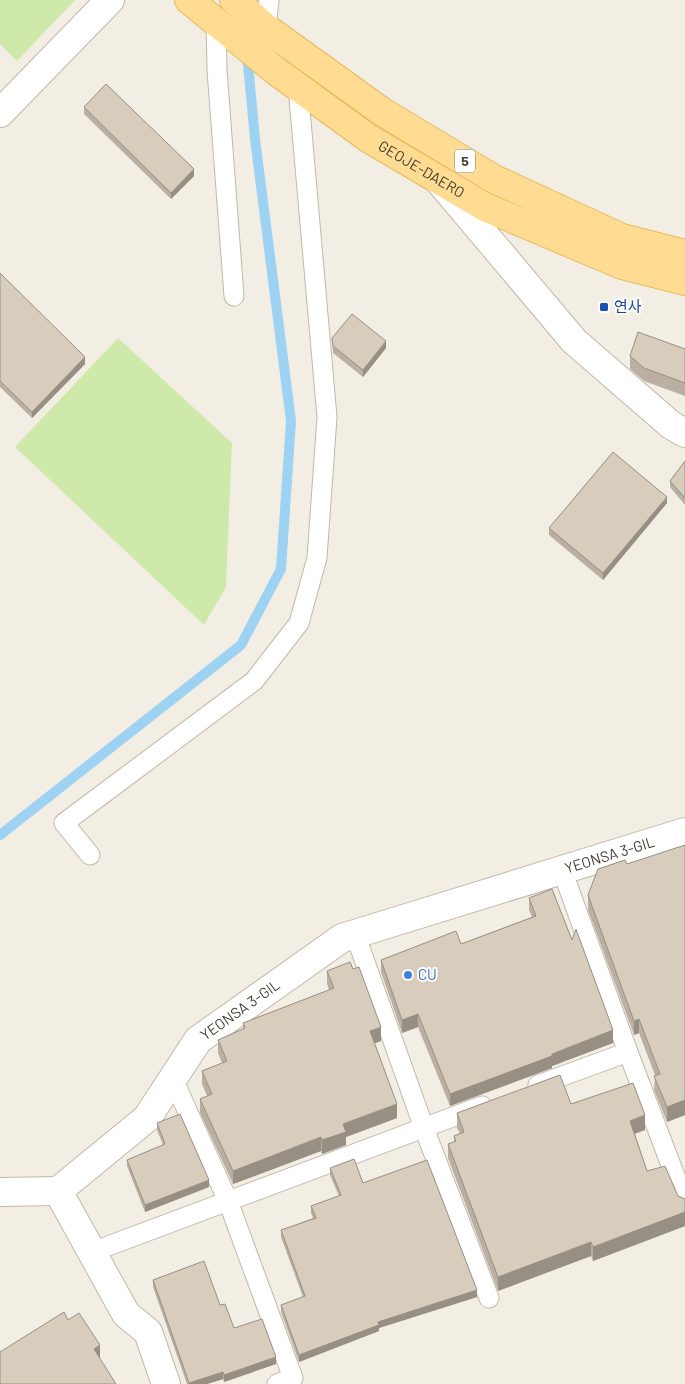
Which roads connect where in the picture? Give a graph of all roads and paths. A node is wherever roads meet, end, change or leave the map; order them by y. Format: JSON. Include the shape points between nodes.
{"nodes":[{"id":1,"x":110,"y":0,"type":"edge"},
{"id":2,"x":189,"y":0,"type":"edge"},
{"id":3,"x":234,"y":0,"type":"edge"},
{"id":4,"x":269,"y":0,"type":"edge"},
{"id":5,"x":216,"y":23,"type":"junction"},
{"id":6,"x":266,"y":28,"type":"junction"},
{"id":7,"x":298,"y":87,"type":"junction"},
{"id":8,"x":0,"y":113,"type":"edge"},
{"id":9,"x":439,"y":180,"type":"junction"},
{"id":10,"x":685,"y":254,"type":"edge"},
{"id":11,"x":685,"y":281,"type":"edge"},
{"id":12,"x":234,"y":296,"type":"dead end"},
{"id":13,"x":685,"y":433,"type":"edge"},
{"id":14,"x":685,"y":832,"type":"edge"},
{"id":15,"x":90,"y":855,"type":"dead end"},
{"id":16,"x":562,"y":870,"type":"junction"},
{"id":17,"x":355,"y":934,"type":"junction"},
{"id":18,"x":628,"y":1052,"type":"junction"},
{"id":19,"x":173,"y":1079,"type":"junction"},
{"id":20,"x":526,"y":1090,"type":"edge"},
{"id":21,"x":498,"y":1100,"type":"edge"},
{"id":22,"x":424,"y":1128,"type":"junction"},
{"id":23,"x":58,"y":1191,"type":"junction"},
{"id":24,"x":0,"y":1192,"type":"edge"},
{"id":25,"x":228,"y":1201,"type":"junction"},
{"id":26,"x":685,"y":1202,"type":"edge"},
{"id":27,"x":92,"y":1252,"type":"junction"},
{"id":28,"x":489,"y":1298,"type":"dead end"},
{"id":29,"x":166,"y":1384,"type":"edge"},
{"id":30,"x":276,"y":1384,"type":"edge"}],
"edges":[{"from":1,"to":8,"type":"street"},
{"from":2,"to":5,"type":"main road","name":"GEOJE-DAERO","number":"5"},
{"from":3,"to":6,"type":"main road","name":"GEOJE-DAERO","number":"5"},
{"from":4,"to":6,"type":"lane"},
{"from":5,"to":7,"type":"main road","name":"GEOJE-DAERO","number":"5"},
{"from":5,"to":12,"type":"lane"},
{"from":6,"to":10,"type":"main road","name":"GEOJE-DAERO","number":"5","via":[[381,111],[494,178],[622,238]]},
{"from":7,"to":9,"type":"main road","name":"GEOJE-DAERO","number":"5","via":[[368,138]]},
{"from":7,"to":15,"type":"lane","via":[[327,417],[315,567],[299,623],[254,681],[64,823]]},
{"from":9,"to":11,"type":"main road","name":"GEOJE-DAERO","number":"5","via":[[485,207],[622,265]]},
{"from":9,"to":13,"type":"street","via":[[574,341]]},
{"from":14,"to":16,"type":"street","name":"YEONSA 3-GIL"},
{"from":16,"to":17,"type":"street","name":"YEONSA 3-GIL"},
{"from":16,"to":18,"type":"lane"},
{"from":17,"to":19,"type":"street","name":"YEONSA 3-GIL","via":[[342,938],[198,1040]]},
{"from":17,"to":22,"type":"lane"},
{"from":18,"to":20,"type":"lane"},
{"from":18,"to":26,"type":"lane"},
{"from":19,"to":23,"type":"street","name":"YEONSA 3-GIL","via":[[147,1118]]},
{"from":19,"to":25,"type":"lane"},
{"from":21,"to":22,"type":"lane"},
{"from":22,"to":25,"type":"lane"},
{"from":22,"to":28,"type":"lane"},
{"from":23,"to":24,"type":"street"},
{"from":23,"to":27,"type":"street"},
{"from":25,"to":27,"type":"lane"},
{"from":25,"to":30,"type":"lane","via":[[293,1378]]},
{"from":27,"to":29,"type":"street","via":[[126,1314],[148,1332]]}]}
